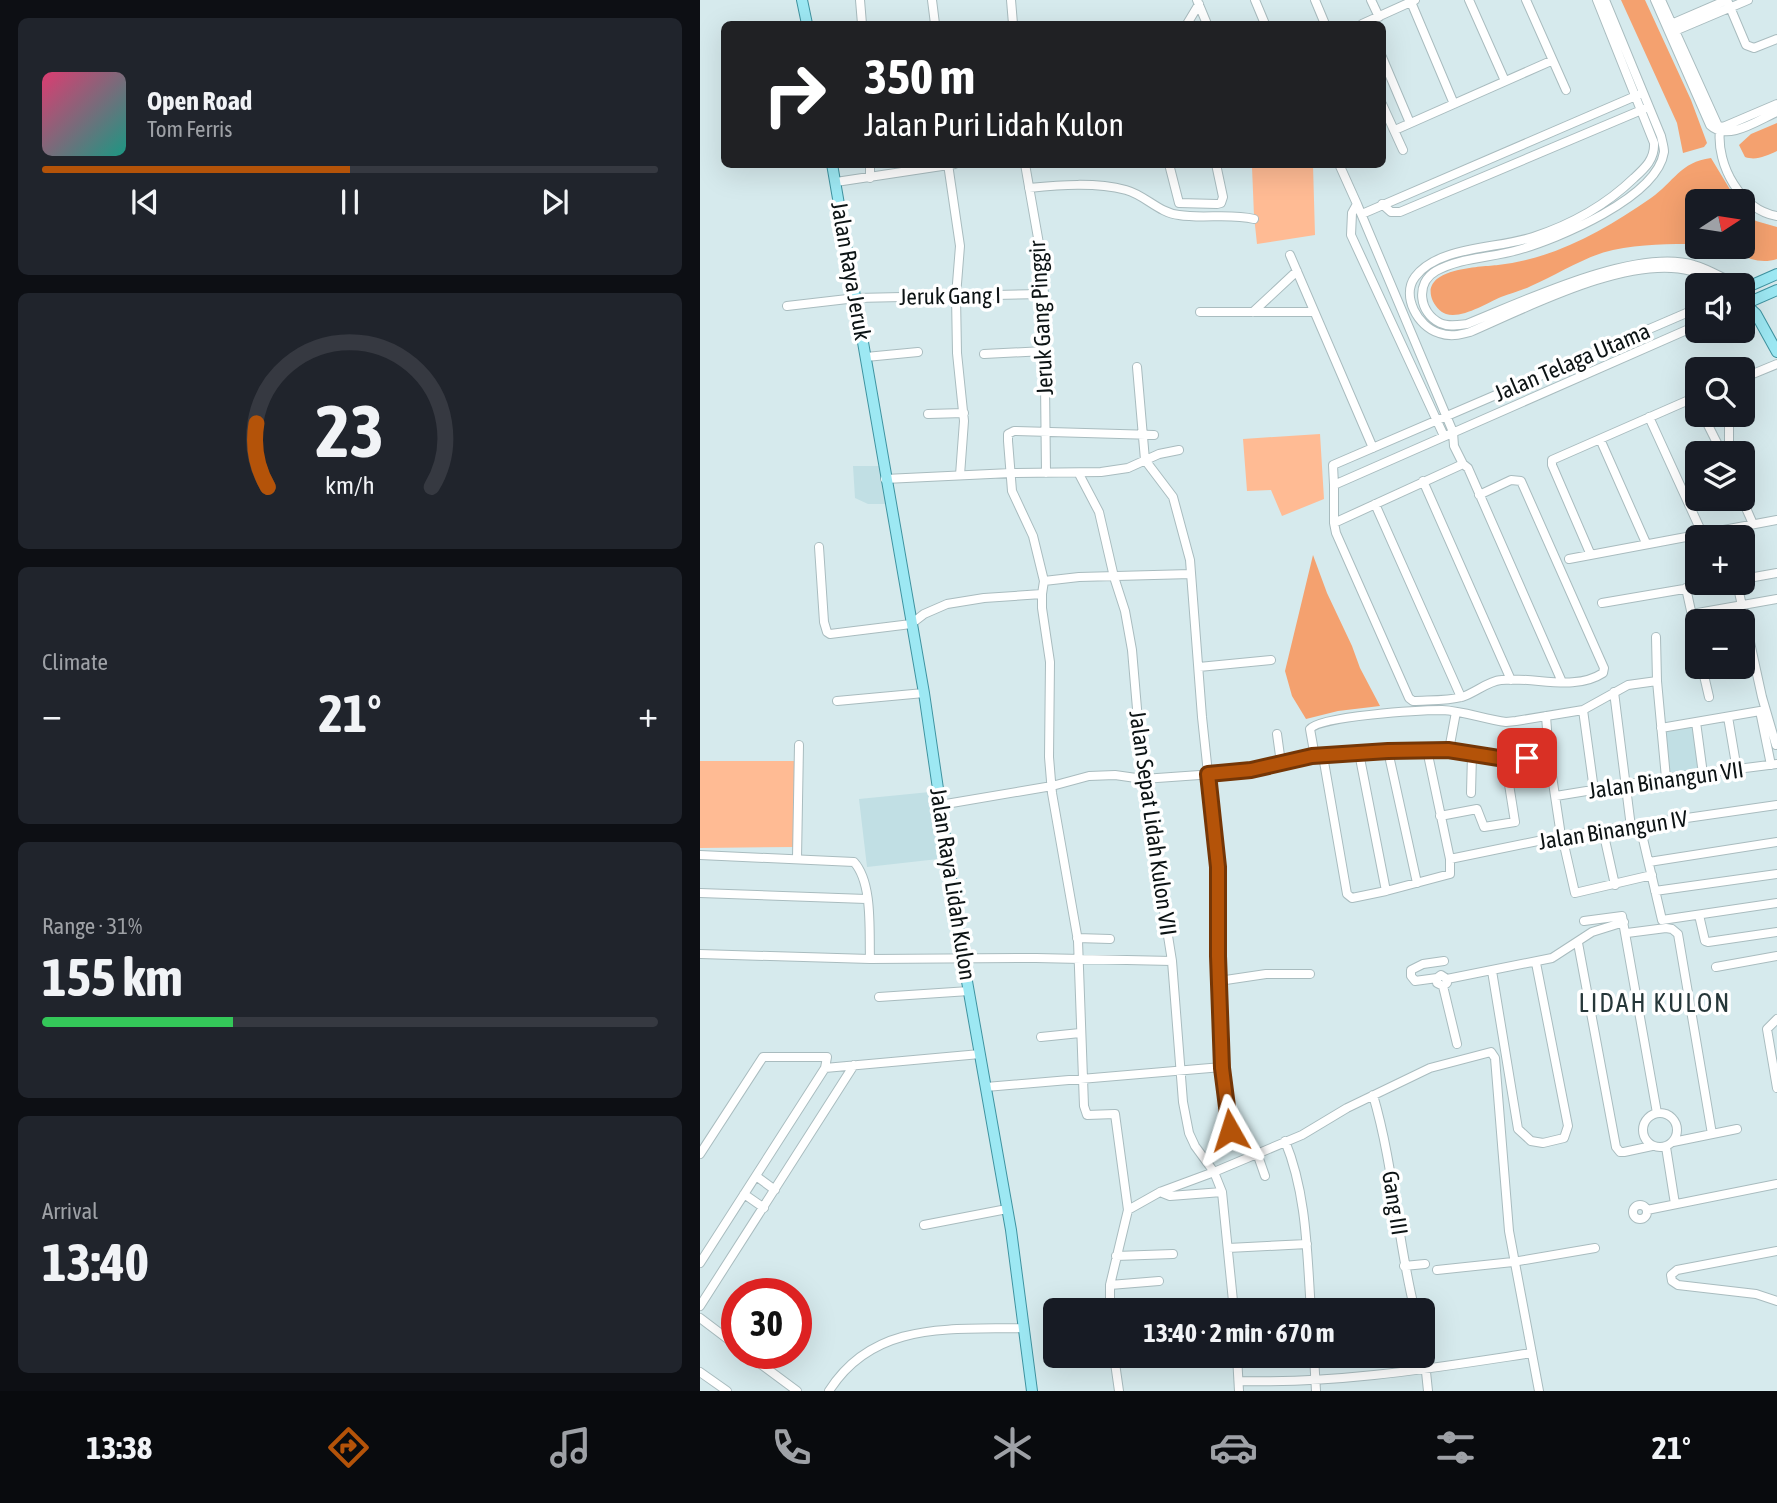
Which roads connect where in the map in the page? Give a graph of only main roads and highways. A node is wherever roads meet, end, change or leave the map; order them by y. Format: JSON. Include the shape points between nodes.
{"nodes":[{"id":1,"x":802,"y":0,"type":"edge"},
{"id":2,"x":806,"y":21,"type":"edge"},
{"id":3,"x":833,"y":168,"type":"edge"},
{"id":4,"x":1777,"y":274,"type":"edge"},
{"id":5,"x":1755,"y":282,"type":"edge"},
{"id":6,"x":1777,"y":290,"type":"edge"},
{"id":7,"x":1755,"y":299,"type":"edge"},
{"id":8,"x":1755,"y":313,"type":"edge"},
{"id":9,"x":1777,"y":352,"type":"edge"},
{"id":10,"x":870,"y":377,"type":"joint"},
{"id":11,"x":1032,"y":1391,"type":"edge"}],
"edges":[{"from":1,"to":2,"type":"main road"},
{"from":3,"to":10,"type":"main road","name":"Jalan Raya Jeruk"},
{"from":4,"to":5,"type":"main road"},
{"from":6,"to":7,"type":"main road"},
{"from":8,"to":9,"type":"main road"},
{"from":10,"to":11,"type":"main road","name":"Jalan Raya Lidah Kulon","via":[[925,693]]}]}
